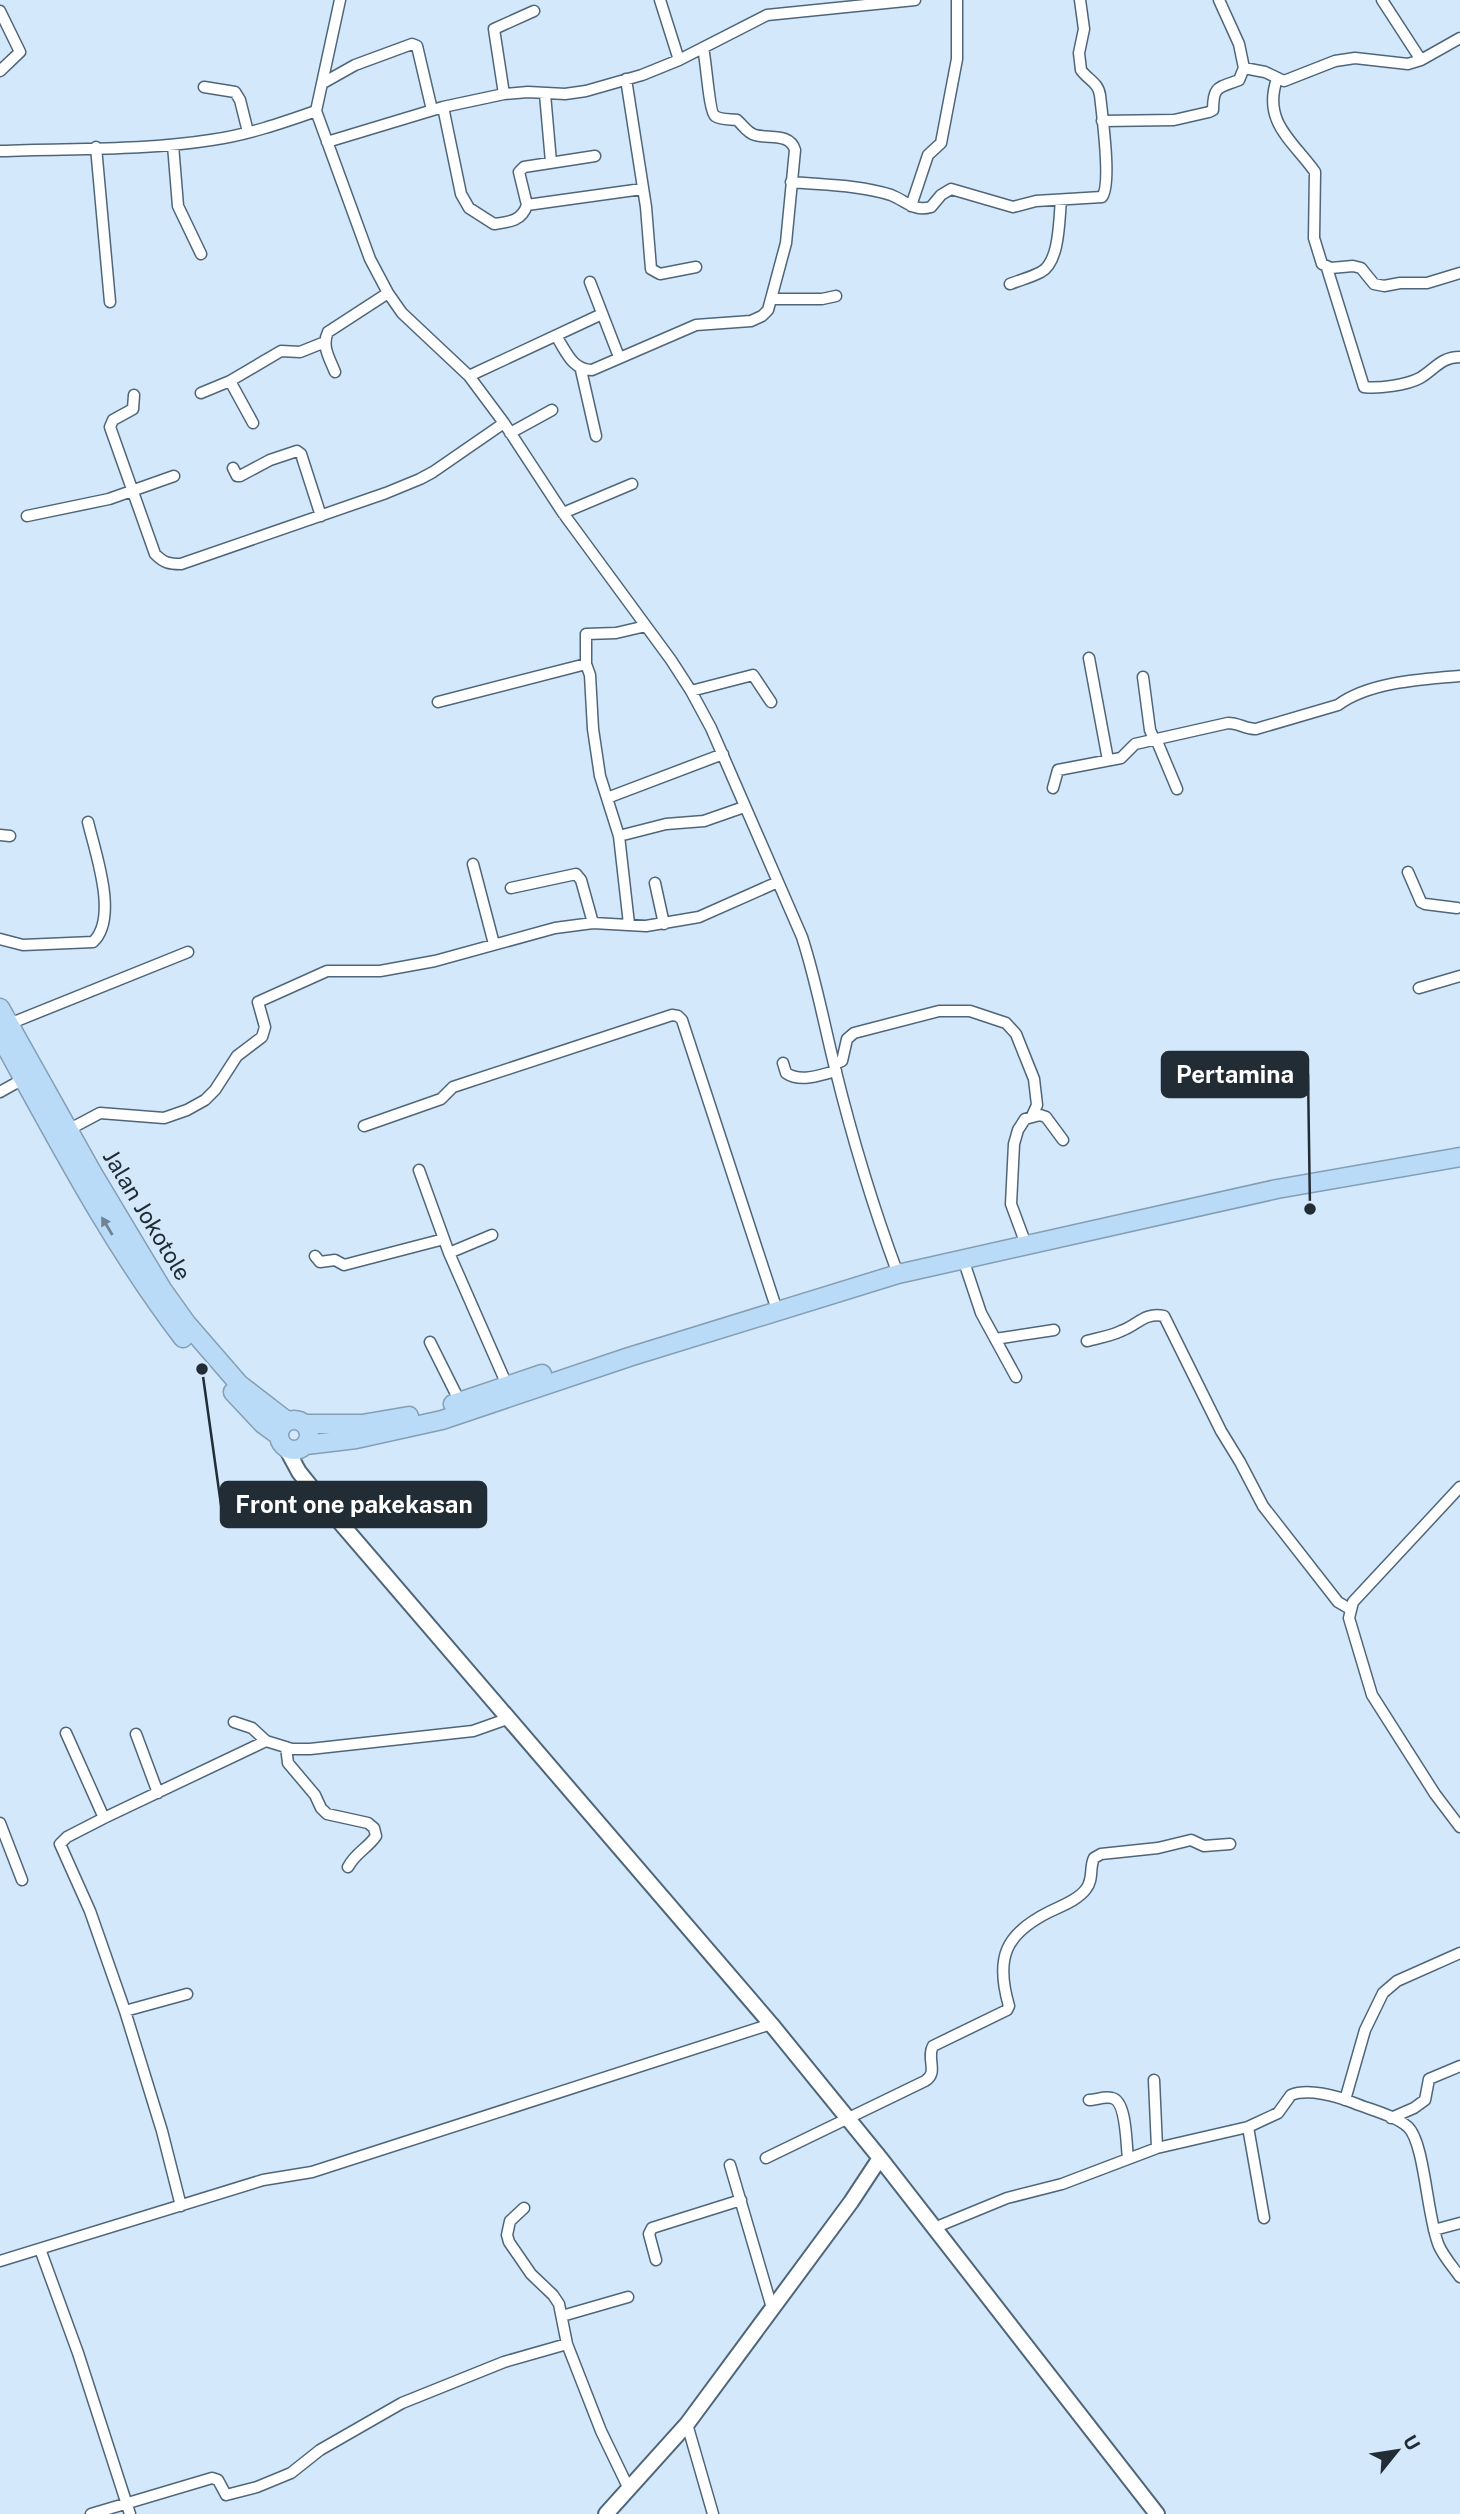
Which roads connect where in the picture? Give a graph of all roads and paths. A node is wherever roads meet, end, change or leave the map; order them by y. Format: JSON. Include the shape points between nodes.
{"nodes":[{"id":1,"x":340,"y":0,"type":"edge"},
{"id":2,"x":660,"y":0,"type":"edge"},
{"id":3,"x":915,"y":0,"type":"edge"},
{"id":4,"x":957,"y":0,"type":"edge"},
{"id":5,"x":1080,"y":0,"type":"edge"},
{"id":6,"x":1219,"y":0,"type":"edge"},
{"id":7,"x":1382,"y":0,"type":"edge"},
{"id":8,"x":899,"y":1,"type":"edge"},
{"id":9,"x":0,"y":11,"type":"edge"},
{"id":10,"x":534,"y":11,"type":"dead end"},
{"id":11,"x":1460,"y":38,"type":"edge"},
{"id":12,"x":704,"y":48,"type":"junction"},
{"id":13,"x":679,"y":60,"type":"junction"},
{"id":14,"x":1420,"y":60,"type":"junction"},
{"id":15,"x":1244,"y":68,"type":"junction"},
{"id":16,"x":0,"y":71,"type":"edge"},
{"id":17,"x":626,"y":79,"type":"junction"},
{"id":18,"x":1277,"y":79,"type":"junction"},
{"id":19,"x":323,"y":83,"type":"junction"},
{"id":20,"x":204,"y":87,"type":"dead end"},
{"id":21,"x":504,"y":94,"type":"junction"},
{"id":22,"x":545,"y":94,"type":"junction"},
{"id":23,"x":443,"y":107,"type":"junction"},
{"id":24,"x":432,"y":110,"type":"junction"},
{"id":25,"x":316,"y":111,"type":"junction"},
{"id":26,"x":1102,"y":121,"type":"junction"},
{"id":27,"x":248,"y":132,"type":"junction"},
{"id":28,"x":327,"y":142,"type":"junction"},
{"id":29,"x":173,"y":145,"type":"junction"},
{"id":30,"x":96,"y":147,"type":"junction"},
{"id":31,"x":0,"y":151,"type":"edge"},
{"id":32,"x":595,"y":156,"type":"dead end"},
{"id":33,"x":551,"y":162,"type":"junction"},
{"id":34,"x":791,"y":183,"type":"junction"},
{"id":35,"x":642,"y":189,"type":"junction"},
{"id":36,"x":1061,"y":200,"type":"junction"},
{"id":37,"x":527,"y":205,"type":"junction"},
{"id":38,"x":911,"y":206,"type":"junction"},
{"id":39,"x":201,"y":254,"type":"dead end"},
{"id":40,"x":696,"y":267,"type":"dead end"},
{"id":41,"x":1327,"y":268,"type":"junction"},
{"id":42,"x":1460,"y":273,"type":"edge"},
{"id":43,"x":590,"y":282,"type":"dead end"},
{"id":44,"x":1010,"y":284,"type":"dead end"},
{"id":45,"x":388,"y":293,"type":"junction"},
{"id":46,"x":836,"y":296,"type":"dead end"},
{"id":47,"x":771,"y":299,"type":"junction"},
{"id":48,"x":110,"y":302,"type":"dead end"},
{"id":49,"x":602,"y":314,"type":"junction"},
{"id":50,"x":556,"y":337,"type":"junction"},
{"id":51,"x":325,"y":342,"type":"junction"},
{"id":52,"x":619,"y":357,"type":"junction"},
{"id":53,"x":1460,"y":357,"type":"edge"},
{"id":54,"x":581,"y":370,"type":"junction"},
{"id":55,"x":335,"y":372,"type":"dead end"},
{"id":56,"x":469,"y":376,"type":"junction"},
{"id":57,"x":230,"y":381,"type":"junction"},
{"id":58,"x":201,"y":393,"type":"dead end"},
{"id":59,"x":134,"y":395,"type":"dead end"},
{"id":60,"x":552,"y":410,"type":"dead end"},
{"id":61,"x":253,"y":423,"type":"dead end"},
{"id":62,"x":504,"y":423,"type":"junction"},
{"id":63,"x":510,"y":433,"type":"junction"},
{"id":64,"x":596,"y":436,"type":"dead end"},
{"id":65,"x":233,"y":468,"type":"dead end"},
{"id":66,"x":174,"y":476,"type":"dead end"},
{"id":67,"x":632,"y":484,"type":"dead end"},
{"id":68,"x":132,"y":491,"type":"junction"},
{"id":69,"x":563,"y":513,"type":"junction"},
{"id":70,"x":27,"y":516,"type":"dead end"},
{"id":71,"x":321,"y":516,"type":"junction"},
{"id":72,"x":646,"y":626,"type":"junction"},
{"id":73,"x":1088,"y":658,"type":"dead end"},
{"id":74,"x":586,"y":664,"type":"junction"},
{"id":75,"x":1460,"y":676,"type":"edge"},
{"id":76,"x":1143,"y":677,"type":"dead end"},
{"id":77,"x":691,"y":691,"type":"junction"},
{"id":78,"x":438,"y":702,"type":"dead end"},
{"id":79,"x":771,"y":702,"type":"dead end"},
{"id":80,"x":1155,"y":739,"type":"junction"},
{"id":81,"x":723,"y":754,"type":"junction"},
{"id":82,"x":1108,"y":760,"type":"junction"},
{"id":83,"x":1053,"y":788,"type":"dead end"},
{"id":84,"x":1177,"y":789,"type":"dead end"},
{"id":85,"x":607,"y":798,"type":"junction"},
{"id":86,"x":744,"y":807,"type":"junction"},
{"id":87,"x":88,"y":822,"type":"dead end"},
{"id":88,"x":620,"y":836,"type":"junction"},
{"id":89,"x":473,"y":864,"type":"dead end"},
{"id":90,"x":1408,"y":872,"type":"dead end"},
{"id":91,"x":778,"y":882,"type":"junction"},
{"id":92,"x":655,"y":883,"type":"dead end"},
{"id":93,"x":511,"y":888,"type":"dead end"},
{"id":94,"x":1459,"y":910,"type":"edge"},
{"id":95,"x":593,"y":923,"type":"junction"},
{"id":96,"x":629,"y":924,"type":"junction"},
{"id":97,"x":664,"y":924,"type":"junction"},
{"id":98,"x":0,"y":939,"type":"edge"},
{"id":99,"x":494,"y":944,"type":"junction"},
{"id":100,"x":188,"y":952,"type":"dead end"},
{"id":101,"x":1460,"y":976,"type":"edge"},
{"id":102,"x":1419,"y":988,"type":"dead end"},
{"id":103,"x":3,"y":1023,"type":"edge"},
{"id":104,"x":783,"y":1063,"type":"dead end"},
{"id":105,"x":835,"y":1067,"type":"junction"},
{"id":106,"x":29,"y":1075,"type":"junction"},
{"id":107,"x":0,"y":1092,"type":"edge"},
{"id":108,"x":1032,"y":1115,"type":"junction"},
{"id":109,"x":364,"y":1126,"type":"dead end"},
{"id":110,"x":68,"y":1130,"type":"junction"},
{"id":111,"x":1063,"y":1140,"type":"dead end"},
{"id":112,"x":1460,"y":1150,"type":"edge"},
{"id":113,"x":1460,"y":1157,"type":"edge"},
{"id":114,"x":419,"y":1170,"type":"dead end"},
{"id":115,"x":492,"y":1235,"type":"dead end"},
{"id":116,"x":444,"y":1239,"type":"junction"},
{"id":117,"x":1024,"y":1239,"type":"junction"},
{"id":118,"x":449,"y":1253,"type":"junction"},
{"id":119,"x":315,"y":1256,"type":"dead end"},
{"id":120,"x":963,"y":1259,"type":"junction"},
{"id":121,"x":897,"y":1270,"type":"junction"},
{"id":122,"x":774,"y":1301,"type":"junction"},
{"id":123,"x":1054,"y":1330,"type":"dead end"},
{"id":124,"x":995,"y":1339,"type":"junction"},
{"id":125,"x":1087,"y":1341,"type":"dead end"},
{"id":126,"x":430,"y":1342,"type":"dead end"},
{"id":127,"x":598,"y":1362,"type":"junction"},
{"id":128,"x":1016,"y":1377,"type":"dead end"},
{"id":129,"x":507,"y":1385,"type":"junction"},
{"id":130,"x":460,"y":1402,"type":"junction"},
{"id":131,"x":294,"y":1437,"type":"junction"},
{"id":132,"x":1460,"y":1487,"type":"edge"},
{"id":133,"x":1350,"y":1609,"type":"junction"},
{"id":134,"x":507,"y":1719,"type":"junction"},
{"id":135,"x":234,"y":1722,"type":"dead end"},
{"id":136,"x":66,"y":1733,"type":"dead end"},
{"id":137,"x":136,"y":1734,"type":"dead end"},
{"id":138,"x":266,"y":1741,"type":"junction"},
{"id":139,"x":286,"y":1747,"type":"junction"},
{"id":140,"x":158,"y":1793,"type":"junction"},
{"id":141,"x":104,"y":1818,"type":"junction"},
{"id":142,"x":0,"y":1823,"type":"edge"},
{"id":143,"x":1460,"y":1827,"type":"edge"},
{"id":144,"x":1230,"y":1844,"type":"dead end"},
{"id":145,"x":348,"y":1867,"type":"dead end"},
{"id":146,"x":22,"y":1880,"type":"dead end"},
{"id":147,"x":1460,"y":1953,"type":"edge"},
{"id":148,"x":187,"y":1994,"type":"dead end"},
{"id":149,"x":125,"y":2011,"type":"junction"},
{"id":150,"x":771,"y":2024,"type":"junction"},
{"id":151,"x":1460,"y":2066,"type":"edge"},
{"id":152,"x":1154,"y":2080,"type":"dead end"},
{"id":153,"x":1089,"y":2099,"type":"dead end"},
{"id":154,"x":1345,"y":2100,"type":"junction"},
{"id":155,"x":1391,"y":2118,"type":"junction"},
{"id":156,"x":849,"y":2119,"type":"junction"},
{"id":157,"x":1248,"y":2127,"type":"junction"},
{"id":158,"x":1157,"y":2148,"type":"junction"},
{"id":159,"x":766,"y":2158,"type":"dead end"},
{"id":160,"x":880,"y":2158,"type":"junction"},
{"id":161,"x":1128,"y":2158,"type":"junction"},
{"id":162,"x":730,"y":2165,"type":"dead end"},
{"id":163,"x":741,"y":2200,"type":"junction"},
{"id":164,"x":181,"y":2206,"type":"junction"},
{"id":165,"x":524,"y":2208,"type":"dead end"},
{"id":166,"x":1265,"y":2218,"type":"dead end"},
{"id":167,"x":1460,"y":2223,"type":"edge"},
{"id":168,"x":934,"y":2228,"type":"junction"},
{"id":169,"x":1434,"y":2230,"type":"junction"},
{"id":170,"x":40,"y":2249,"type":"junction"},
{"id":171,"x":656,"y":2260,"type":"dead end"},
{"id":172,"x":0,"y":2261,"type":"edge"},
{"id":173,"x":1460,"y":2277,"type":"edge"},
{"id":174,"x":628,"y":2297,"type":"dead end"},
{"id":175,"x":772,"y":2308,"type":"junction"},
{"id":176,"x":562,"y":2316,"type":"junction"},
{"id":177,"x":567,"y":2344,"type":"junction"},
{"id":178,"x":687,"y":2424,"type":"junction"},
{"id":179,"x":628,"y":2487,"type":"junction"},
{"id":180,"x":127,"y":2502,"type":"junction"},
{"id":181,"x":91,"y":2514,"type":"edge"},
{"id":182,"x":130,"y":2514,"type":"edge"},
{"id":183,"x":606,"y":2514,"type":"edge"},
{"id":184,"x":713,"y":2514,"type":"edge"},
{"id":185,"x":1157,"y":2514,"type":"edge"}],
"edges":[{"from":1,"to":19,"type":"street"},
{"from":2,"to":13,"type":"street"},
{"from":3,"to":8,"type":"street"},
{"from":4,"to":38,"type":"street","via":[[957,59],[941,143],[928,155]]},
{"from":5,"to":26,"type":"street","via":[[1084,29],[1081,70],[1099,89]]},
{"from":6,"to":15,"type":"street","via":[[1239,44]]},
{"from":7,"to":14,"type":"street"},
{"from":8,"to":12,"type":"street","via":[[767,15]]},
{"from":9,"to":16,"type":"street","via":[[20,51]]},
{"from":10,"to":21,"type":"street","via":[[494,29]]},
{"from":11,"to":14,"type":"street"},
{"from":12,"to":13,"type":"street"},
{"from":12,"to":34,"type":"street","via":[[713,115],[737,120],[751,135],[788,139],[795,150]]},
{"from":13,"to":17,"type":"street"},
{"from":14,"to":18,"type":"street","via":[[1399,64],[1355,58],[1335,61],[1287,81]]},
{"from":15,"to":18,"type":"street"},
{"from":15,"to":26,"type":"street","via":[[1239,80],[1217,89],[1209,112],[1174,120]]},
{"from":17,"to":22,"type":"street","via":[[586,91]]},
{"from":17,"to":35,"type":"street"},
{"from":18,"to":41,"type":"street","via":[[1272,97],[1276,120],[1315,173],[1314,238]]},
{"from":19,"to":24,"type":"street","via":[[355,65],[412,44],[417,46]]},
{"from":19,"to":25,"type":"street"},
{"from":20,"to":27,"type":"street","via":[[235,92]]},
{"from":21,"to":22,"type":"street"},
{"from":21,"to":23,"type":"street"},
{"from":22,"to":33,"type":"street"},
{"from":23,"to":24,"type":"street"},
{"from":23,"to":37,"type":"street","via":[[461,194],[470,208],[494,224],[517,220]]},
{"from":24,"to":28,"type":"street"},
{"from":25,"to":27,"type":"street"},
{"from":25,"to":28,"type":"street"},
{"from":26,"to":36,"type":"street","via":[[1105,193],[1098,199]]},
{"from":27,"to":29,"type":"street"},
{"from":28,"to":45,"type":"street","via":[[370,259]]},
{"from":29,"to":30,"type":"street"},
{"from":29,"to":39,"type":"street","via":[[178,206]]},
{"from":30,"to":31,"type":"street"},
{"from":30,"to":48,"type":"street"},
{"from":32,"to":33,"type":"street"},
{"from":33,"to":37,"type":"street","via":[[519,172]]},
{"from":34,"to":38,"type":"street","via":[[891,195]]},
{"from":34,"to":47,"type":"street","via":[[786,243]]},
{"from":35,"to":37,"type":"street"},
{"from":35,"to":40,"type":"street","via":[[651,269],[660,274]]},
{"from":36,"to":38,"type":"street","via":[[1013,207],[951,189],[932,207]]},
{"from":36,"to":44,"type":"street","via":[[1051,265]]},
{"from":41,"to":42,"type":"street","via":[[1361,268],[1374,284],[1384,286],[1427,283]]},
{"from":41,"to":53,"type":"street","via":[[1364,387],[1410,382],[1441,361]]},
{"from":43,"to":49,"type":"street"},
{"from":45,"to":51,"type":"street","via":[[328,332]]},
{"from":45,"to":56,"type":"street","via":[[402,313]]},
{"from":46,"to":47,"type":"street"},
{"from":47,"to":52,"type":"street","via":[[768,310],[751,321],[703,323]]},
{"from":49,"to":50,"type":"street"},
{"from":49,"to":52,"type":"street"},
{"from":50,"to":54,"type":"street"},
{"from":50,"to":56,"type":"street"},
{"from":51,"to":55,"type":"street"},
{"from":51,"to":57,"type":"street","via":[[300,352],[281,351]]},
{"from":52,"to":54,"type":"street","via":[[592,370]]},
{"from":54,"to":64,"type":"street"},
{"from":56,"to":62,"type":"street"},
{"from":57,"to":58,"type":"street"},
{"from":57,"to":61,"type":"street"},
{"from":59,"to":68,"type":"street","via":[[131,412],[110,423]]},
{"from":60,"to":63,"type":"street"},
{"from":62,"to":63,"type":"street"},
{"from":62,"to":71,"type":"street","via":[[433,472]]},
{"from":63,"to":69,"type":"street"},
{"from":65,"to":71,"type":"street","via":[[240,476],[297,451]]},
{"from":66,"to":68,"type":"street"},
{"from":67,"to":69,"type":"street"},
{"from":68,"to":70,"type":"street"},
{"from":68,"to":71,"type":"street","via":[[155,554],[168,564],[181,565]]},
{"from":69,"to":72,"type":"street"},
{"from":72,"to":74,"type":"street","via":[[586,634]]},
{"from":72,"to":77,"type":"street"},
{"from":73,"to":82,"type":"street"},
{"from":74,"to":78,"type":"street"},
{"from":74,"to":85,"type":"street","via":[[600,776]]},
{"from":75,"to":80,"type":"street","via":[[1387,685],[1256,729],[1228,723]]},
{"from":76,"to":80,"type":"street"},
{"from":77,"to":79,"type":"street","via":[[753,675]]},
{"from":77,"to":81,"type":"street"},
{"from":80,"to":82,"type":"street","via":[[1135,744],[1121,758]]},
{"from":80,"to":84,"type":"street"},
{"from":81,"to":85,"type":"street"},
{"from":81,"to":86,"type":"street"},
{"from":82,"to":83,"type":"street","via":[[1062,768],[1055,774]]},
{"from":85,"to":88,"type":"street"},
{"from":86,"to":88,"type":"street","via":[[704,821],[666,824]]},
{"from":86,"to":91,"type":"street"},
{"from":87,"to":98,"type":"street","via":[[105,901],[99,936],[93,942],[23,945]]},
{"from":88,"to":96,"type":"street"},
{"from":89,"to":99,"type":"street"},
{"from":90,"to":94,"type":"street","via":[[1422,902]]},
{"from":91,"to":97,"type":"street","via":[[699,917]]},
{"from":91,"to":105,"type":"street","via":[[813,970]]},
{"from":92,"to":97,"type":"street"},
{"from":93,"to":95,"type":"street","via":[[576,874]]},
{"from":95,"to":96,"type":"street"},
{"from":95,"to":99,"type":"street"},
{"from":96,"to":97,"type":"street"},
{"from":99,"to":110,"type":"street","via":[[453,958],[380,971],[319,972],[258,1002],[265,1027],[262,1037],[237,1056],[205,1100],[164,1118],[100,1113]]},
{"from":100,"to":103,"type":"street"},
{"from":101,"to":102,"type":"street"},
{"from":103,"to":106,"type":"highway","name":"Jalan Jokotole"},
{"from":104,"to":105,"type":"street","via":[[790,1077],[807,1078]]},
{"from":105,"to":108,"type":"street","via":[[854,1033],[939,1011],[970,1011],[1006,1023],[1016,1034],[1035,1086],[1037,1105]]},
{"from":105,"to":121,"type":"street"},
{"from":106,"to":107,"type":"street"},
{"from":106,"to":110,"type":"highway","name":"Jalan Jokotole"},
{"from":131,"to":106,"type":"highway","name":"Jalan Jokotole","one_way":true,"via":[[263,1424],[162,1310],[55,1138]]},
{"from":108,"to":111,"type":"street","via":[[1046,1117]]},
{"from":108,"to":117,"type":"street","via":[[1018,1130],[1014,1144],[1011,1203]]},
{"from":109,"to":122,"type":"street","via":[[441,1099],[453,1087],[678,1016]]},
{"from":110,"to":131,"type":"highway","name":"Jalan Jokotole","via":[[187,1324]]},
{"from":112,"to":117,"type":"highway","via":[[1276,1182]]},
{"from":113,"to":120,"type":"highway","via":[[1277,1189]]},
{"from":114,"to":116,"type":"street"},
{"from":115,"to":118,"type":"street"},
{"from":116,"to":118,"type":"street"},
{"from":116,"to":119,"type":"street","via":[[344,1265],[335,1260],[318,1261]]},
{"from":117,"to":121,"type":"highway"},
{"from":118,"to":129,"type":"street"},
{"from":120,"to":121,"type":"highway"},
{"from":120,"to":124,"type":"street"},
{"from":121,"to":122,"type":"highway"},
{"from":121,"to":127,"type":"highway"},
{"from":122,"to":127,"type":"highway"},
{"from":123,"to":124,"type":"street"},
{"from":124,"to":128,"type":"street"},
{"from":125,"to":133,"type":"street","via":[[1119,1332],[1141,1318],[1164,1316],[1263,1506],[1338,1602]]},
{"from":126,"to":130,"type":"street"},
{"from":127,"to":129,"type":"highway"},
{"from":127,"to":131,"type":"highway","via":[[430,1423],[356,1439]]},
{"from":129,"to":130,"type":"highway"},
{"from":130,"to":131,"type":"highway","via":[[402,1418]]},
{"from":131,"to":134,"type":"main road","via":[[309,1485]]},
{"from":132,"to":133,"type":"street"},
{"from":133,"to":143,"type":"street","via":[[1353,1637],[1372,1695]]},
{"from":134,"to":139,"type":"street","via":[[473,1731],[415,1739]]},
{"from":134,"to":150,"type":"main road"},
{"from":135,"to":138,"type":"street","via":[[252,1728]]},
{"from":136,"to":141,"type":"street"},
{"from":137,"to":140,"type":"street"},
{"from":138,"to":139,"type":"street"},
{"from":138,"to":140,"type":"street"},
{"from":139,"to":145,"type":"street","via":[[288,1763],[327,1814],[374,1828],[374,1841],[354,1855]]},
{"from":140,"to":141,"type":"street"},
{"from":141,"to":149,"type":"street","via":[[60,1844],[90,1911]]},
{"from":142,"to":146,"type":"street"},
{"from":144,"to":156,"type":"street","via":[[1204,1846],[1191,1840],[1094,1858],[1084,1892],[1037,1919],[1006,1948],[1002,1968],[1007,2010],[933,2046],[931,2077]]},
{"from":147,"to":154,"type":"street","via":[[1397,1981],[1383,1993],[1365,2030]]},
{"from":148,"to":149,"type":"street"},
{"from":149,"to":164,"type":"street"},
{"from":150,"to":156,"type":"main road"},
{"from":150,"to":164,"type":"street","via":[[312,2172],[263,2180]]},
{"from":151,"to":155,"type":"street","via":[[1429,2079],[1425,2099]]},
{"from":152,"to":158,"type":"street"},
{"from":153,"to":161,"type":"street","via":[[1118,2101]]},
{"from":154,"to":155,"type":"street"},
{"from":154,"to":157,"type":"street","via":[[1294,2093],[1278,2113]]},
{"from":155,"to":169,"type":"street","via":[[1407,2126],[1419,2148]]},
{"from":156,"to":159,"type":"street"},
{"from":156,"to":160,"type":"main road"},
{"from":157,"to":158,"type":"street"},
{"from":157,"to":166,"type":"street"},
{"from":158,"to":161,"type":"street"},
{"from":160,"to":168,"type":"main road"},
{"from":160,"to":175,"type":"main road"},
{"from":161,"to":168,"type":"street"},
{"from":162,"to":163,"type":"street"},
{"from":163,"to":171,"type":"street","via":[[652,2228],[649,2234]]},
{"from":163,"to":175,"type":"street"},
{"from":164,"to":170,"type":"street"},
{"from":165,"to":176,"type":"street","via":[[510,2221],[509,2242],[531,2274],[554,2295]]},
{"from":167,"to":169,"type":"street"},
{"from":168,"to":185,"type":"main road"},
{"from":169,"to":173,"type":"street","via":[[1438,2245]]},
{"from":170,"to":172,"type":"street"},
{"from":170,"to":180,"type":"street"},
{"from":174,"to":176,"type":"street"},
{"from":175,"to":178,"type":"main road"},
{"from":176,"to":177,"type":"street"},
{"from":177,"to":179,"type":"street"},
{"from":177,"to":180,"type":"street","via":[[504,2362],[402,2403],[311,2455],[291,2473],[257,2487],[226,2495],[212,2478]]},
{"from":178,"to":179,"type":"main road"},
{"from":178,"to":184,"type":"street"},
{"from":179,"to":183,"type":"main road"},
{"from":180,"to":181,"type":"street"},
{"from":180,"to":182,"type":"street"}]}
